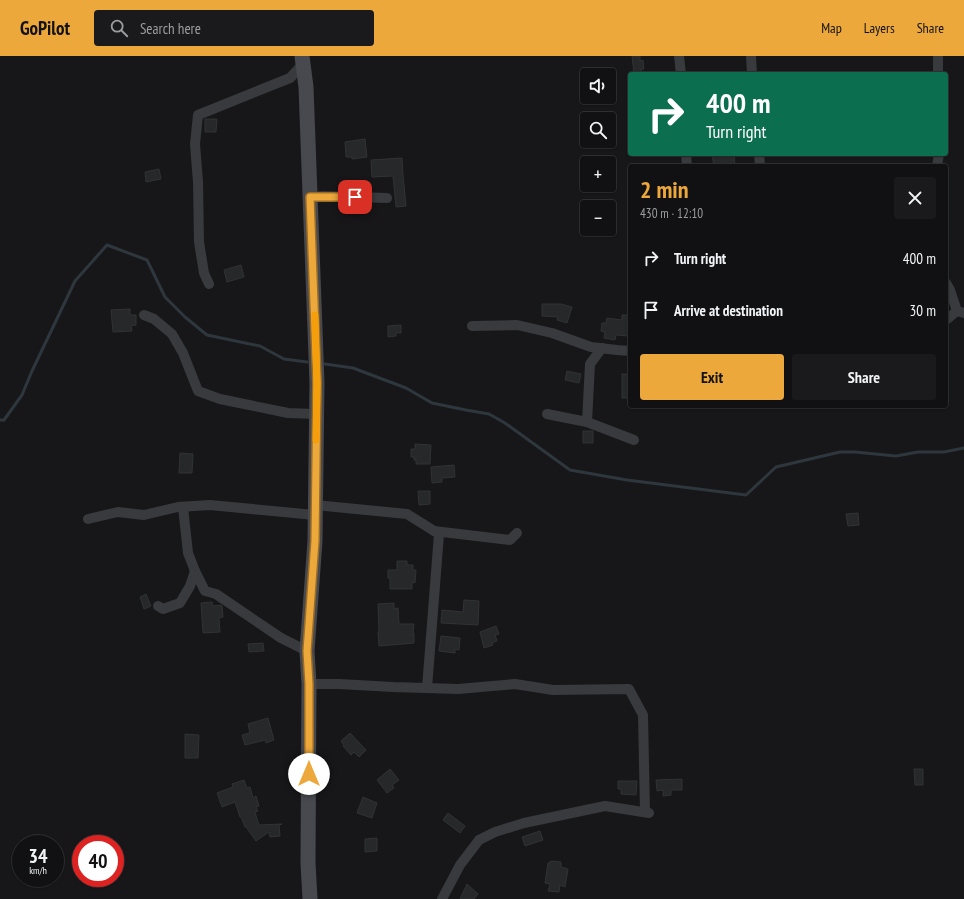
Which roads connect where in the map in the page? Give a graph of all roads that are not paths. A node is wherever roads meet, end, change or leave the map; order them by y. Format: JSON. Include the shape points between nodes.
{"nodes":[{"id":1,"x":679,"y":56,"type":"edge"},
{"id":2,"x":751,"y":56,"type":"edge"},
{"id":3,"x":938,"y":56,"type":"edge"},
{"id":4,"x":303,"y":60,"type":"edge"},
{"id":5,"x":681,"y":72,"type":"edge"},
{"id":6,"x":752,"y":72,"type":"edge"},
{"id":7,"x":938,"y":72,"type":"edge"},
{"id":8,"x":310,"y":197,"type":"junction"},
{"id":9,"x":386,"y":198,"type":"dead end"},
{"id":10,"x":209,"y":284,"type":"dead end"},
{"id":11,"x":948,"y":286,"type":"edge"},
{"id":12,"x":960,"y":312,"type":"edge"},
{"id":13,"x":144,"y":315,"type":"dead end"},
{"id":14,"x":948,"y":319,"type":"edge"},
{"id":15,"x":472,"y":326,"type":"dead end"},
{"id":16,"x":602,"y":348,"type":"junction"},
{"id":17,"x":628,"y":351,"type":"edge"},
{"id":18,"x":316,"y":414,"type":"junction"},
{"id":19,"x":547,"y":414,"type":"dead end"},
{"id":20,"x":587,"y":422,"type":"junction"},
{"id":21,"x":634,"y":440,"type":"dead end"},
{"id":22,"x":183,"y":507,"type":"junction"},
{"id":23,"x":315,"y":510,"type":"junction"},
{"id":24,"x":88,"y":519,"type":"dead end"},
{"id":25,"x":434,"y":531,"type":"junction"},
{"id":26,"x":517,"y":532,"type":"dead end"},
{"id":27,"x":195,"y":571,"type":"junction"},
{"id":28,"x":158,"y":606,"type":"dead end"},
{"id":29,"x":307,"y":651,"type":"junction"},
{"id":30,"x":309,"y":684,"type":"junction"},
{"id":31,"x":427,"y":688,"type":"junction"},
{"id":32,"x":310,"y":899,"type":"edge"},
{"id":33,"x":442,"y":899,"type":"edge"}],
"edges":[{"from":1,"to":5,"type":"street"},
{"from":2,"to":6,"type":"street"},
{"from":3,"to":7,"type":"street"},
{"from":4,"to":8,"type":"street"},
{"from":4,"to":10,"type":"street","via":[[290,78],[198,116],[195,144],[198,242],[204,273]]},
{"from":8,"to":9,"type":"street"},
{"from":8,"to":18,"type":"street"},
{"from":11,"to":12,"type":"street"},
{"from":12,"to":14,"type":"street"},
{"from":13,"to":18,"type":"street","via":[[154,319],[172,334],[183,353],[198,391],[220,399],[288,413]]},
{"from":15,"to":16,"type":"street","via":[[517,325],[552,332],[591,347]]},
{"from":16,"to":17,"type":"street"},
{"from":16,"to":20,"type":"street","via":[[590,364]]},
{"from":18,"to":23,"type":"street"},
{"from":19,"to":20,"type":"street"},
{"from":20,"to":21,"type":"street"},
{"from":22,"to":23,"type":"street","via":[[210,505]]},
{"from":22,"to":24,"type":"street","via":[[144,515],[118,512]]},
{"from":22,"to":27,"type":"street","via":[[188,553]]},
{"from":23,"to":25,"type":"street","via":[[407,514]]},
{"from":23,"to":29,"type":"street"},
{"from":25,"to":26,"type":"street","via":[[510,540]]},
{"from":25,"to":31,"type":"street","via":[[439,534]]},
{"from":27,"to":28,"type":"street","via":[[180,603],[163,609]]},
{"from":27,"to":29,"type":"street","via":[[205,591],[216,594],[281,638]]},
{"from":29,"to":30,"type":"street"},
{"from":30,"to":31,"type":"street"},
{"from":30,"to":32,"type":"street"},
{"from":31,"to":33,"type":"street","via":[[458,689],[515,684],[553,690],[629,689],[643,714],[648,812],[605,806],[524,823],[496,832],[480,840],[460,865]]}]}
